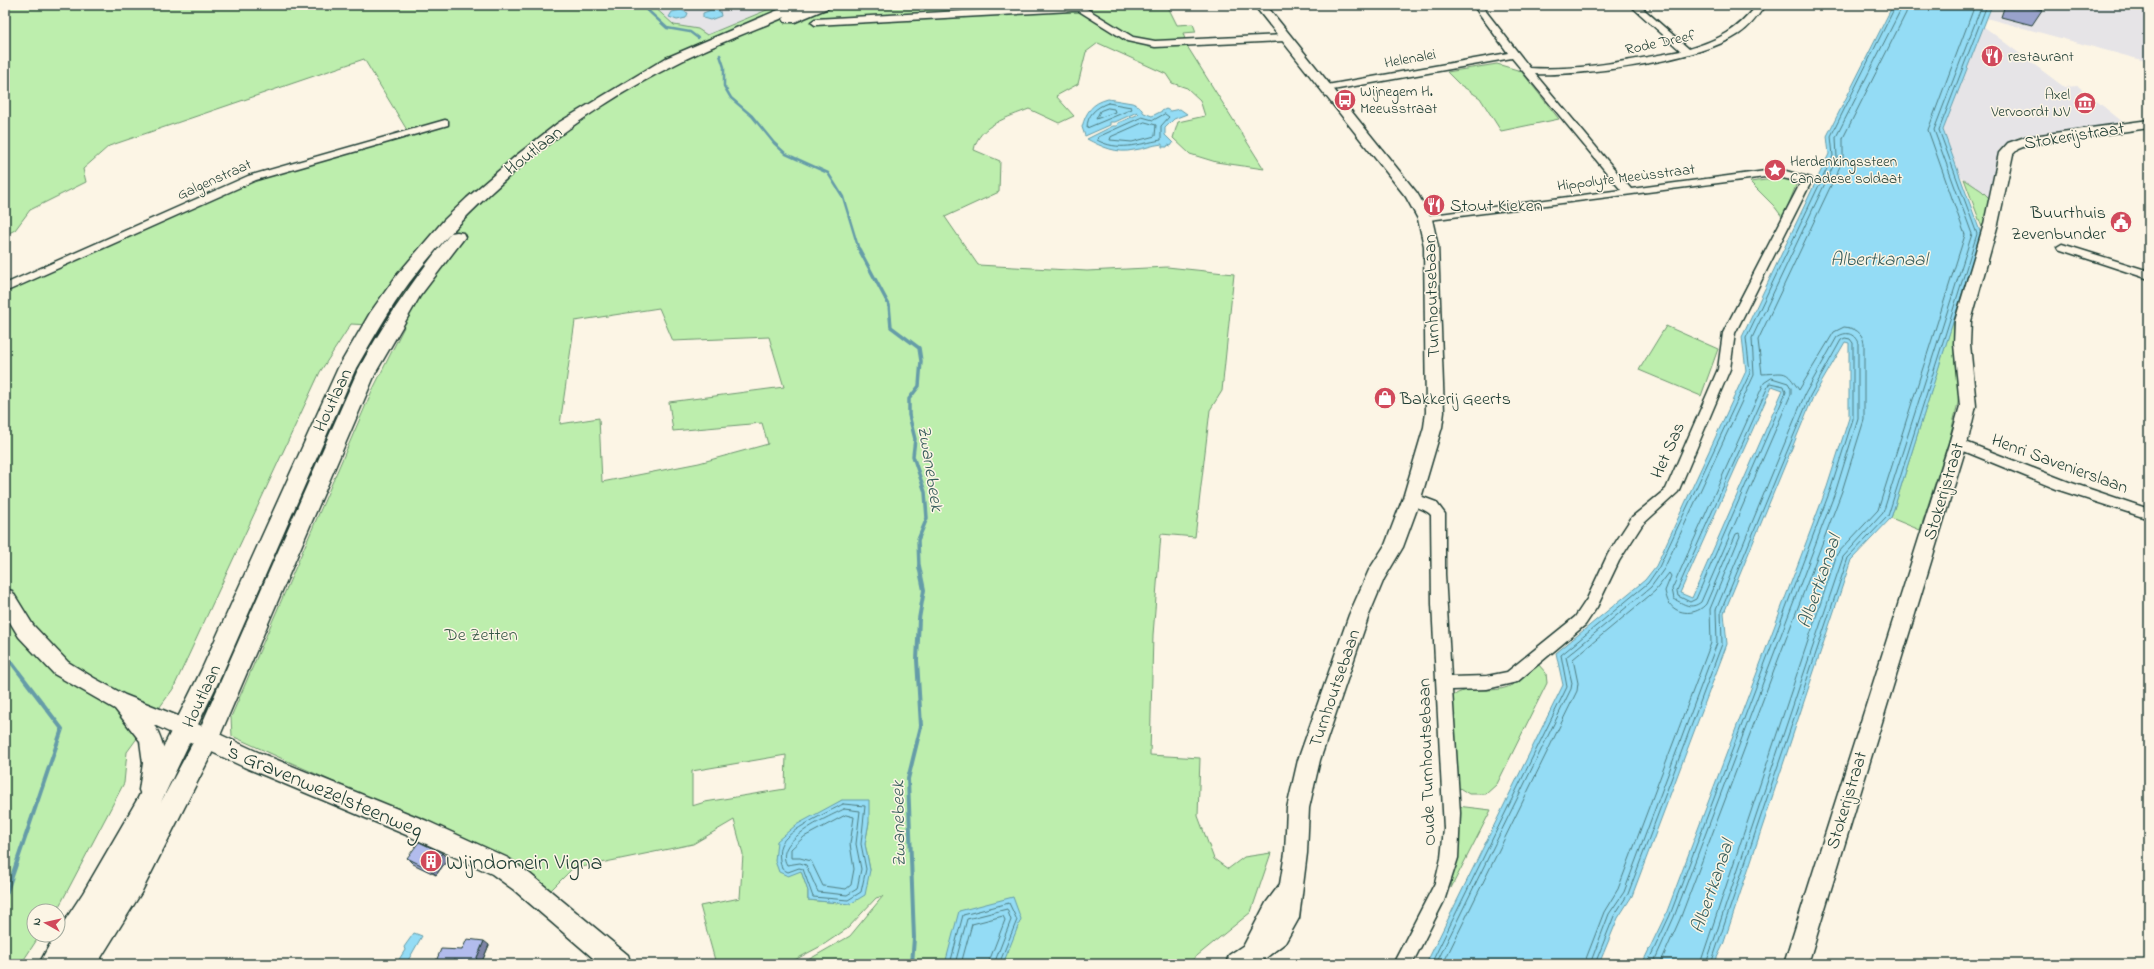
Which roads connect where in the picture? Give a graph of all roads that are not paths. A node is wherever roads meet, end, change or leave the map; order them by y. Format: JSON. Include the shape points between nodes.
{"nodes":[{"id":1,"x":801,"y":5,"type":"edge"},
{"id":2,"x":823,"y":5,"type":"edge"},
{"id":3,"x":1260,"y":5,"type":"edge"},
{"id":4,"x":1477,"y":5,"type":"edge"},
{"id":5,"x":1634,"y":5,"type":"edge"},
{"id":6,"x":1761,"y":5,"type":"edge"},
{"id":7,"x":815,"y":22,"type":"dead end"},
{"id":8,"x":1285,"y":38,"type":"junction"},
{"id":9,"x":1688,"y":52,"type":"junction"},
{"id":10,"x":1515,"y":56,"type":"junction"},
{"id":11,"x":1530,"y":73,"type":"junction"},
{"id":12,"x":1327,"y":88,"type":"junction"},
{"id":13,"x":444,"y":123,"type":"dead end"},
{"id":14,"x":2149,"y":124,"type":"edge"},
{"id":15,"x":1807,"y":180,"type":"joint"},
{"id":16,"x":1628,"y":192,"type":"junction"},
{"id":17,"x":1425,"y":219,"type":"junction"},
{"id":18,"x":2062,"y":247,"type":"dead end"},
{"id":19,"x":2149,"y":275,"type":"edge"},
{"id":20,"x":5,"y":288,"type":"edge"},
{"id":21,"x":1958,"y":444,"type":"junction"},
{"id":22,"x":1412,"y":498,"type":"junction"},
{"id":23,"x":2149,"y":514,"type":"edge"},
{"id":24,"x":5,"y":597,"type":"edge"},
{"id":25,"x":1445,"y":684,"type":"junction"},
{"id":26,"x":118,"y":701,"type":"junction"},
{"id":27,"x":196,"y":734,"type":"junction"},
{"id":28,"x":146,"y":808,"type":"junction"},
{"id":29,"x":1245,"y":958,"type":"edge"},
{"id":30,"x":52,"y":964,"type":"edge"},
{"id":31,"x":82,"y":964,"type":"edge"},
{"id":32,"x":619,"y":964,"type":"edge"},
{"id":33,"x":1402,"y":964,"type":"edge"},
{"id":34,"x":1796,"y":964,"type":"edge"}],
"edges":[{"from":1,"to":27,"type":"main road","name":"Houtlaan","via":[[671,61],[592,107],[542,142],[498,178],[472,201],[428,249],[376,317],[347,368]]},
{"from":2,"to":27,"type":"main road","name":"Houtlaan","via":[[681,66],[598,115],[555,145],[510,182],[466,226],[442,254],[396,318],[368,368]]},
{"from":3,"to":8,"type":"street","name":"Turnhoutsebaan"},
{"from":4,"to":10,"type":"street"},
{"from":5,"to":9,"type":"street"},
{"from":6,"to":9,"type":"street","name":"Rode Dreef","via":[[1748,22],[1736,32],[1718,42]]},
{"from":7,"to":8,"type":"street","via":[[1072,8],[1081,9],[1130,39],[1154,44]]},
{"from":8,"to":12,"type":"street","name":"Turnhoutsebaan"},
{"from":9,"to":11,"type":"street","name":"Rode Dreef","via":[[1640,62]]},
{"from":10,"to":11,"type":"street"},
{"from":10,"to":12,"type":"street","name":"Helenalei"},
{"from":11,"to":16,"type":"street"},
{"from":12,"to":17,"type":"street","name":"Turnhoutsebaan","via":[[1412,196]]},
{"from":13,"to":20,"type":"street","name":"Galgenstraat","via":[[252,178]]},
{"from":14,"to":21,"type":"street","name":"Stokerijstraat","via":[[2025,141],[2013,146],[2006,153],[1991,224],[1963,321],[1962,344],[1968,406]]},
{"from":15,"to":16,"type":"street","name":"Hippolyte Meeùsstraat","via":[[1773,173]]},
{"from":15,"to":25,"type":"street","name":"Het Sas","via":[[1729,334],[1724,369],[1671,492],[1637,521],[1613,558],[1580,621],[1512,677],[1486,683]]},
{"from":16,"to":17,"type":"street","name":"Hippolyte Meeùsstraat"},
{"from":17,"to":22,"type":"street","name":"Turnhoutsebaan","via":[[1431,246],[1434,417]]},
{"from":18,"to":19,"type":"street"},
{"from":21,"to":23,"type":"street","name":"Henri Savenierslaan","via":[[2064,486]]},
{"from":21,"to":34,"type":"street","name":"Stokerijstraat"},
{"from":22,"to":25,"type":"street","name":"Oude Turnhoutsebaan","via":[[1437,511]]},
{"from":22,"to":29,"type":"street","name":"Turnhoutsebaan","via":[[1394,547],[1376,576],[1359,615],[1309,760],[1298,808],[1296,853],[1287,918],[1277,935]]},
{"from":24,"to":26,"type":"street","name":"'s Gravenwezelsteenweg","via":[[26,631],[61,668]]},
{"from":25,"to":33,"type":"street","name":"Oude Turnhoutsebaan","via":[[1451,801],[1447,870],[1432,908]]},
{"from":26,"to":27,"type":"street","name":"'s Gravenwezelsteenweg"},
{"from":26,"to":28,"type":"street","name":"'s Gravenwezelsteenweg","via":[[141,724],[152,742],[154,769]]},
{"from":27,"to":28,"type":"main road","name":"Houtlaan"},
{"from":27,"to":31,"type":"main road","name":"Houtlaan","via":[[132,884]]},
{"from":27,"to":32,"type":"street","name":"'s Gravenwezelsteenweg","via":[[252,760],[434,835],[500,866]]},
{"from":28,"to":30,"type":"main road","name":"Houtlaan","via":[[92,902]]}]}
